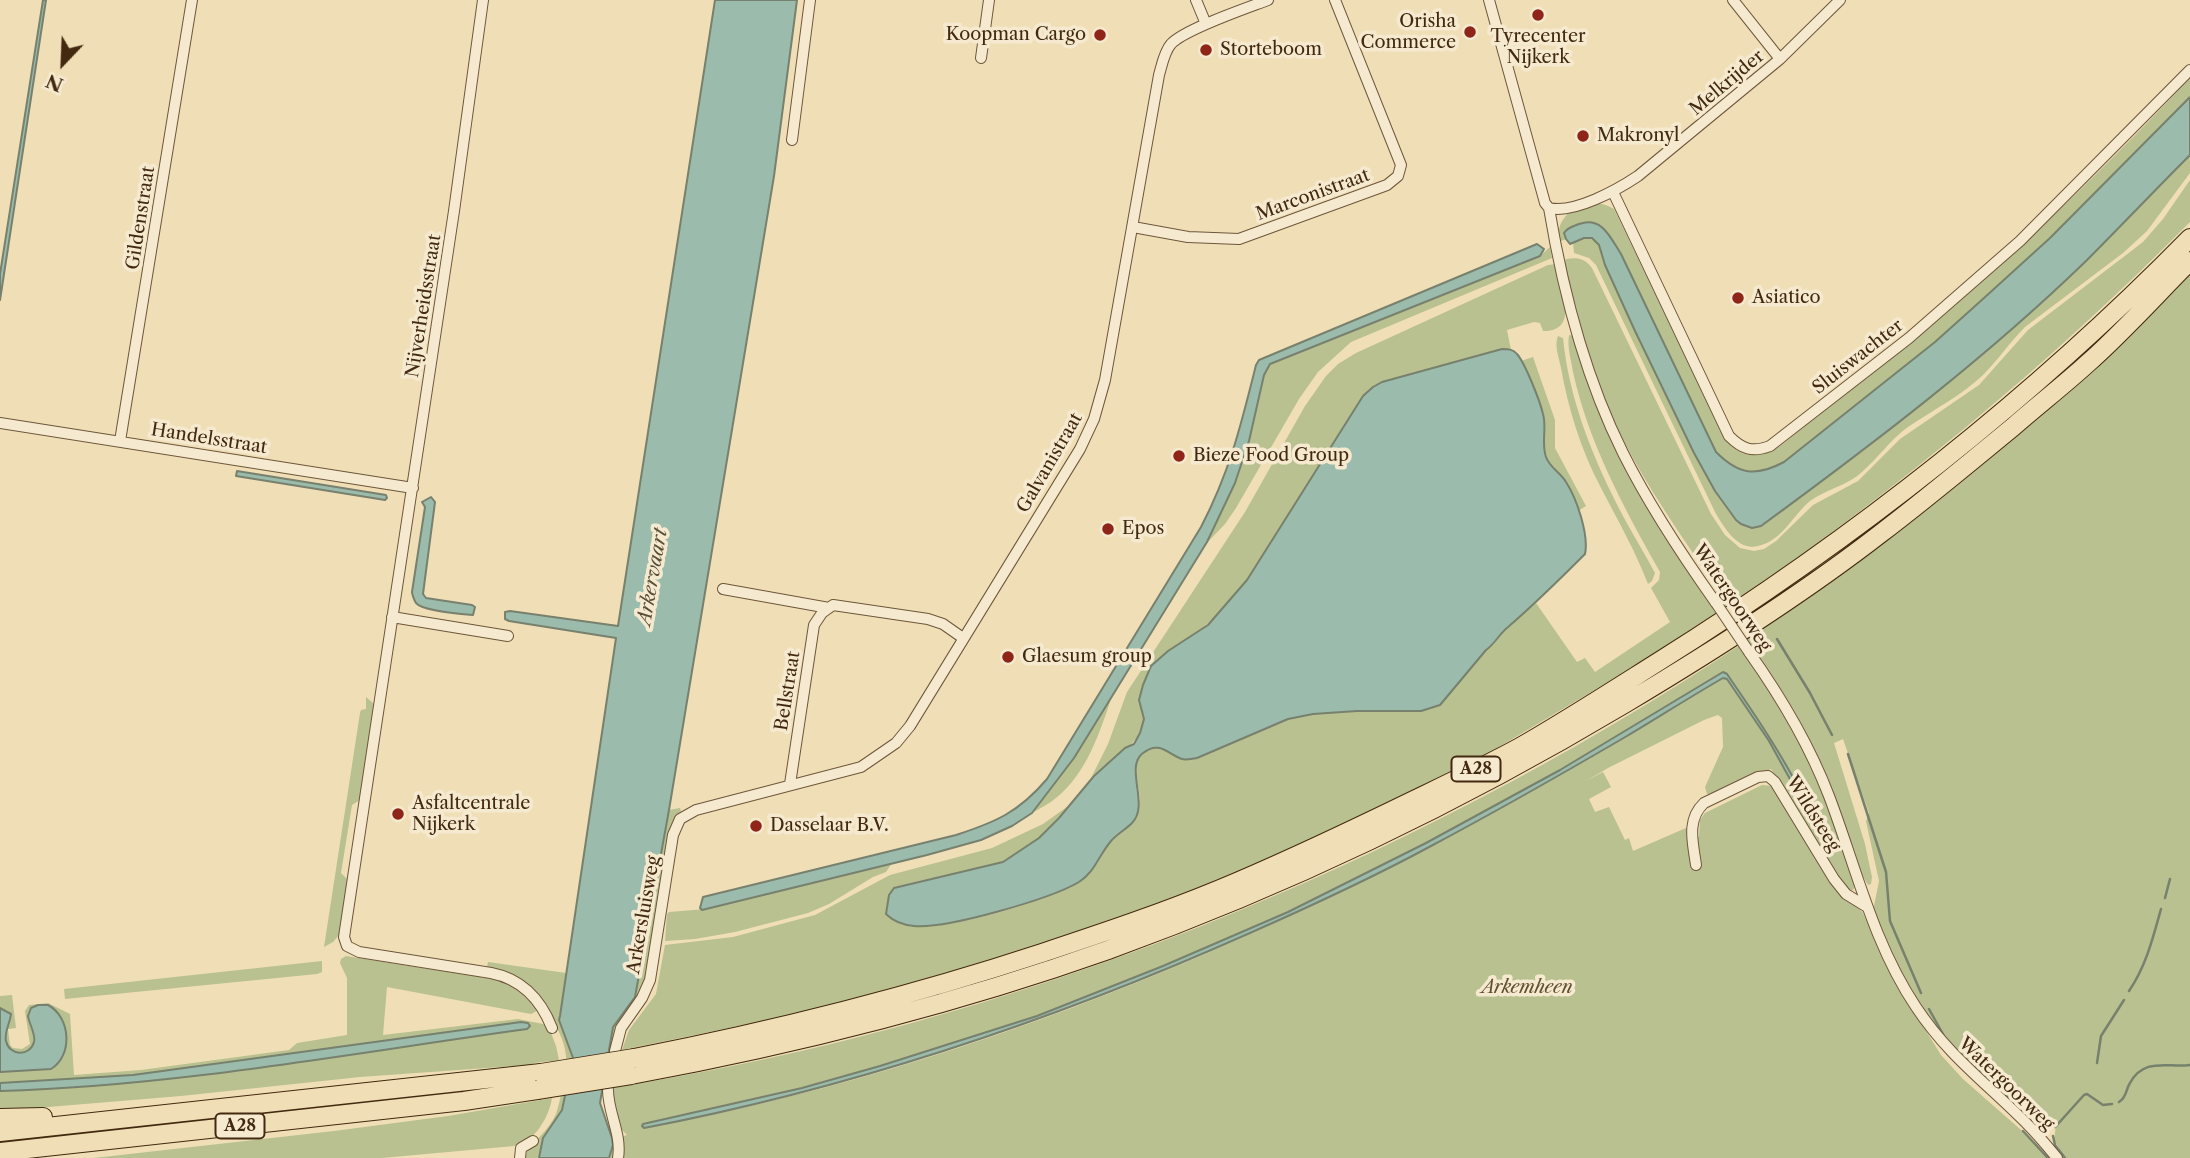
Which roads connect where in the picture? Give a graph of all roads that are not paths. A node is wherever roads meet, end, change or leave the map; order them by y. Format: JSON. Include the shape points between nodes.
{"nodes":[{"id":1,"x":192,"y":0,"type":"edge"},
{"id":2,"x":483,"y":0,"type":"edge"},
{"id":3,"x":810,"y":0,"type":"edge"},
{"id":4,"x":989,"y":0,"type":"edge"},
{"id":5,"x":1196,"y":0,"type":"edge"},
{"id":6,"x":1268,"y":0,"type":"edge"},
{"id":7,"x":1335,"y":0,"type":"edge"},
{"id":8,"x":1489,"y":0,"type":"edge"},
{"id":9,"x":1733,"y":0,"type":"edge"},
{"id":10,"x":1840,"y":0,"type":"edge"},
{"id":11,"x":1206,"y":24,"type":"junction"},
{"id":12,"x":981,"y":58,"type":"dead end"},
{"id":13,"x":1780,"y":59,"type":"junction"},
{"id":14,"x":2190,"y":70,"type":"edge"},
{"id":15,"x":792,"y":140,"type":"dead end"},
{"id":16,"x":1613,"y":192,"type":"junction"},
{"id":17,"x":1549,"y":208,"type":"junction"},
{"id":18,"x":1133,"y":227,"type":"junction"},
{"id":19,"x":2190,"y":237,"type":"edge"},
{"id":20,"x":2190,"y":261,"type":"edge"},
{"id":21,"x":0,"y":423,"type":"edge"},
{"id":22,"x":120,"y":441,"type":"junction"},
{"id":23,"x":413,"y":488,"type":"junction"},
{"id":24,"x":723,"y":589,"type":"dead end"},
{"id":25,"x":829,"y":608,"type":"junction"},
{"id":26,"x":392,"y":617,"type":"junction"},
{"id":27,"x":508,"y":636,"type":"dead end"},
{"id":28,"x":963,"y":638,"type":"junction"},
{"id":29,"x":790,"y":785,"type":"junction"},
{"id":30,"x":680,"y":819,"type":"joint"},
{"id":31,"x":1696,"y":865,"type":"dead end"},
{"id":32,"x":1867,"y":906,"type":"junction"},
{"id":33,"x":552,"y":1028,"type":"dead end"},
{"id":34,"x":615,"y":1051,"type":"dead end"},
{"id":35,"x":632,"y":1066,"type":"junction"},
{"id":36,"x":539,"y":1082,"type":"junction"},
{"id":37,"x":608,"y":1090,"type":"dead end"},
{"id":38,"x":179,"y":1112,"type":"junction"},
{"id":39,"x":0,"y":1118,"type":"edge"},
{"id":40,"x":0,"y":1132,"type":"edge"},
{"id":41,"x":533,"y":1141,"type":"dead end"},
{"id":42,"x":5,"y":1152,"type":"edge"},
{"id":43,"x":520,"y":1158,"type":"edge"},
{"id":44,"x":618,"y":1158,"type":"edge"},
{"id":45,"x":2057,"y":1158,"type":"edge"}],
"edges":[{"from":1,"to":22,"type":"street","name":"Gildenstraat"},
{"from":2,"to":23,"type":"street","name":"Nijverheidsstraat"},
{"from":3,"to":15,"type":"street"},
{"from":4,"to":12,"type":"street"},
{"from":5,"to":11,"type":"street"},
{"from":6,"to":11,"type":"street","name":"Galvanistraat"},
{"from":7,"to":18,"type":"street","name":"Marconistraat","via":[[1401,165],[1398,176],[1387,185],[1239,239],[1188,237]]},
{"from":8,"to":17,"type":"street","name":"Watergoorweg"},
{"from":9,"to":13,"type":"street","name":"Melkrijder"},
{"from":10,"to":13,"type":"street","name":"Melkrijder"},
{"from":11,"to":18,"type":"street","name":"Galvanistraat","via":[[1171,44],[1164,60]]},
{"from":13,"to":16,"type":"street","name":"Melkrijder"},
{"from":14,"to":16,"type":"street","name":"Sluiswachter","via":[[2020,241],[1909,338],[1762,449],[1749,450],[1729,436]]},
{"from":16,"to":17,"type":"street","name":"Melkrijder","via":[[1571,208]]},
{"from":17,"to":32,"type":"street","name":"Watergoorweg","bridge":true,"via":[[1575,327],[1605,412],[1641,487],[1774,687],[1817,768]]},
{"from":18,"to":28,"type":"street","name":"Galvanistraat","via":[[1094,419]]},
{"from":19,"to":35,"type":"highway","number":"A28","via":[[2021,397],[1870,518],[1728,618],[1516,749],[1304,852],[1216,891],[1099,934],[851,1010]]},
{"from":20,"to":35,"type":"highway","number":"A28","via":[[2090,362],[1879,536],[1678,673],[1444,804],[1219,906],[1108,950],[988,989],[733,1056]]},
{"from":21,"to":22,"type":"street","name":"Handelsstraat"},
{"from":22,"to":23,"type":"street","name":"Handelsstraat"},
{"from":23,"to":26,"type":"street","name":"Nijverheidsstraat"},
{"from":24,"to":25,"type":"street"},
{"from":25,"to":28,"type":"street","via":[[928,619]]},
{"from":25,"to":29,"type":"street","name":"Bellstraat","via":[[814,625]]},
{"from":26,"to":27,"type":"street"},
{"from":26,"to":33,"type":"street","name":"Nijverheidsstraat","via":[[346,943],[359,952],[507,978],[541,1004]]},
{"from":28,"to":29,"type":"street","name":"Galvanistraat","via":[[895,743],[861,767]]},
{"from":29,"to":30,"type":"street","name":"Galvanistraat","via":[[696,810]]},
{"from":30,"to":34,"type":"street","name":"Arkersluisweg","via":[[673,835],[650,979],[621,1028]]},
{"from":31,"to":32,"type":"street","name":"Wildsteeg","via":[[1692,833],[1699,808],[1768,776],[1846,894]]},
{"from":32,"to":45,"type":"street","name":"Watergoorweg","via":[[1915,1006],[1942,1043],[2030,1126]]},
{"from":35,"to":36,"type":"highway","number":"A28","bridge":true},
{"from":36,"to":38,"type":"highway","number":"A28"},
{"from":36,"to":42,"type":"highway","number":"A28","via":[[451,1102]]},
{"from":37,"to":44,"type":"street"},
{"from":38,"to":39,"type":"highway","number":"A28"},
{"from":38,"to":40,"type":"highway","number":"A28"},
{"from":41,"to":43,"type":"street","via":[[521,1148]]}]}
